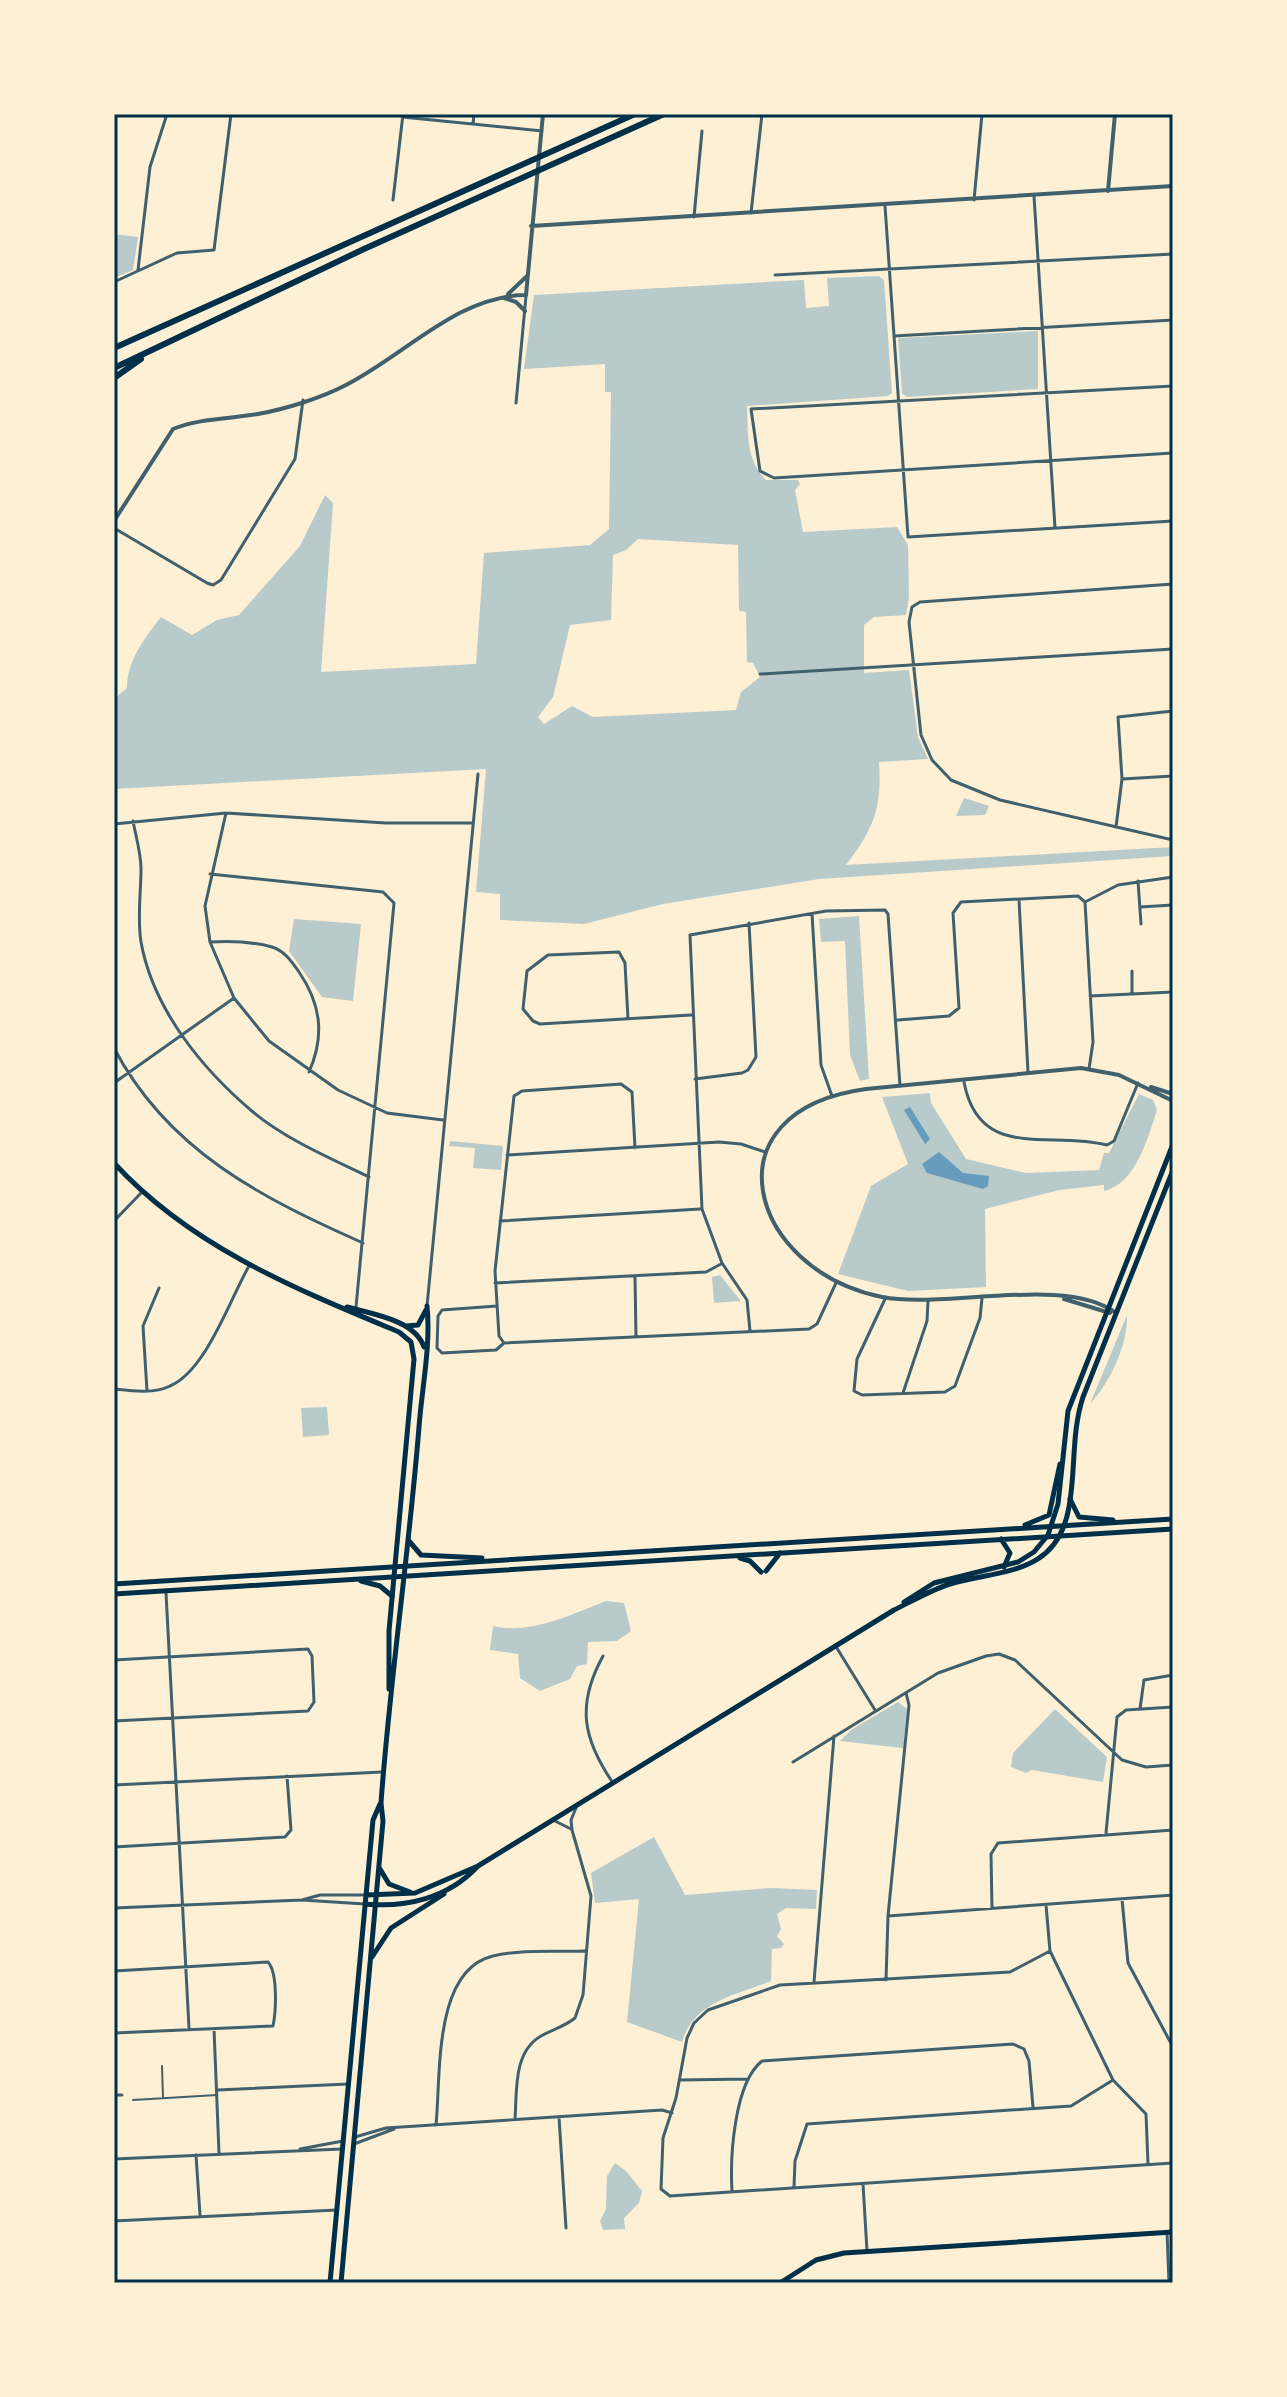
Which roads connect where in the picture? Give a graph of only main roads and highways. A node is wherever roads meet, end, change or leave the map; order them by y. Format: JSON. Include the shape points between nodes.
{"nodes":[{"id":1,"x":635,"y":114,"type":"edge"},
{"id":2,"x":664,"y":114,"type":"edge"},
{"id":3,"x":114,"y":348,"type":"edge"},
{"id":4,"x":155,"y":350,"type":"junction"},
{"id":5,"x":114,"y":368,"type":"edge"},
{"id":6,"x":114,"y":378,"type":"edge"},
{"id":7,"x":1173,"y":1144,"type":"edge"},
{"id":8,"x":114,"y":1163,"type":"edge"},
{"id":9,"x":1173,"y":1170,"type":"edge"},
{"id":10,"x":354,"y":1311,"type":"junction"},
{"id":11,"x":405,"y":1326,"type":"junction"},
{"id":12,"x":425,"y":1355,"type":"junction"},
{"id":13,"x":410,"y":1410,"type":"junction"},
{"id":14,"x":419,"y":1416,"type":"junction"},
{"id":15,"x":1060,"y":1464,"type":"junction"},
{"id":16,"x":1070,"y":1499,"type":"junction"},
{"id":17,"x":1173,"y":1519,"type":"edge"},
{"id":18,"x":1122,"y":1522,"type":"junction"},
{"id":19,"x":1052,"y":1526,"type":"junction"},
{"id":20,"x":1065,"y":1526,"type":"junction"},
{"id":21,"x":1007,"y":1529,"type":"junction"},
{"id":22,"x":1173,"y":1529,"type":"edge"},
{"id":23,"x":904,"y":1535,"type":"junction"},
{"id":24,"x":1048,"y":1535,"type":"junction"},
{"id":25,"x":1061,"y":1535,"type":"junction"},
{"id":26,"x":1000,"y":1538,"type":"junction"},
{"id":27,"x":842,"y":1539,"type":"junction"},
{"id":28,"x":409,"y":1541,"type":"junction"},
{"id":29,"x":762,"y":1545,"type":"junction"},
{"id":30,"x":905,"y":1545,"type":"junction"},
{"id":31,"x":843,"y":1548,"type":"junction"},
{"id":32,"x":642,"y":1550,"type":"junction"},
{"id":33,"x":781,"y":1552,"type":"junction"},
{"id":34,"x":762,"y":1554,"type":"junction"},
{"id":35,"x":723,"y":1556,"type":"junction"},
{"id":36,"x":495,"y":1560,"type":"junction"},
{"id":37,"x":643,"y":1561,"type":"junction"},
{"id":38,"x":396,"y":1565,"type":"junction"},
{"id":39,"x":407,"y":1565,"type":"junction"},
{"id":40,"x":1004,"y":1567,"type":"junction"},
{"id":41,"x":406,"y":1575,"type":"junction"},
{"id":42,"x":395,"y":1576,"type":"junction"},
{"id":43,"x":221,"y":1577,"type":"junction"},
{"id":44,"x":352,"y":1579,"type":"junction"},
{"id":45,"x":114,"y":1584,"type":"edge"},
{"id":46,"x":221,"y":1587,"type":"junction"},
{"id":47,"x":114,"y":1594,"type":"edge"},
{"id":48,"x":392,"y":1596,"type":"junction"},
{"id":49,"x":894,"y":1610,"type":"junction"},
{"id":50,"x":389,"y":1694,"type":"junction"},
{"id":51,"x":381,"y":1803,"type":"junction"},
{"id":52,"x":379,"y":1865,"type":"junction"},
{"id":53,"x":478,"y":1866,"type":"junction"},
{"id":54,"x":454,"y":1886,"type":"junction"},
{"id":55,"x":415,"y":1893,"type":"junction"},
{"id":56,"x":366,"y":1895,"type":"junction"},
{"id":57,"x":376,"y":1896,"type":"junction"},
{"id":58,"x":365,"y":1904,"type":"junction"},
{"id":59,"x":375,"y":1905,"type":"junction"},
{"id":60,"x":370,"y":1962,"type":"junction"},
{"id":61,"x":1170,"y":2232,"type":"edge"},
{"id":62,"x":784,"y":2281,"type":"edge"},
{"id":63,"x":330,"y":2283,"type":"edge"},
{"id":64,"x":341,"y":2283,"type":"edge"}],
"edges":[{"from":1,"to":3,"type":"highway"},
{"from":2,"to":4,"type":"highway"},
{"from":4,"to":5,"type":"highway"},
{"from":4,"to":6,"type":"highway"},
{"from":7,"to":15,"type":"main road","via":[[1068,1411]]},
{"from":8,"to":10,"type":"main road","via":[[142,1192],[212,1244],[249,1266]]},
{"from":9,"to":16,"type":"main road","via":[[1078,1413]]},
{"from":10,"to":11,"type":"main road"},
{"from":10,"to":13,"type":"main road","via":[[406,1336],[415,1354]]},
{"from":11,"to":12,"type":"main road","via":[[422,1341]]},
{"from":11,"to":12,"type":"main road","via":[[418,1325],[427,1306]]},
{"from":12,"to":14,"type":"main road"},
{"from":13,"to":14,"type":"main road"},
{"from":13,"to":38,"type":"main road"},
{"from":14,"to":28,"type":"main road"},
{"from":15,"to":19,"type":"main road"},
{"from":15,"to":21,"type":"main road","via":[[1049,1515]]},
{"from":16,"to":18,"type":"main road","via":[[1079,1517]]},
{"from":16,"to":20,"type":"main road"},
{"from":17,"to":18,"type":"main road"},
{"from":18,"to":20,"type":"main road"},
{"from":19,"to":20,"type":"main road"},
{"from":19,"to":21,"type":"main road"},
{"from":19,"to":24,"type":"main road"},
{"from":20,"to":25,"type":"main road"},
{"from":21,"to":23,"type":"main road"},
{"from":22,"to":25,"type":"main road"},
{"from":23,"to":27,"type":"main road"},
{"from":23,"to":30,"type":"main road"},
{"from":24,"to":25,"type":"main road"},
{"from":24,"to":26,"type":"main road"},
{"from":24,"to":40,"type":"main road","via":[[1029,1555]]},
{"from":25,"to":49,"type":"main road","via":[[1024,1568],[942,1586]]},
{"from":26,"to":30,"type":"main road"},
{"from":26,"to":40,"type":"main road","via":[[1010,1553]]},
{"from":27,"to":29,"type":"main road"},
{"from":27,"to":31,"type":"main road"},
{"from":28,"to":36,"type":"main road","via":[[421,1555]]},
{"from":28,"to":39,"type":"main road"},
{"from":29,"to":32,"type":"main road"},
{"from":29,"to":34,"type":"main road"},
{"from":30,"to":31,"type":"main road"},
{"from":31,"to":33,"type":"main road"},
{"from":32,"to":36,"type":"main road"},
{"from":32,"to":37,"type":"main road"},
{"from":33,"to":34,"type":"main road"},
{"from":33,"to":35,"type":"main road","via":[[764,1572],[750,1561]]},
{"from":34,"to":35,"type":"main road"},
{"from":35,"to":37,"type":"main road"},
{"from":36,"to":39,"type":"main road"},
{"from":37,"to":41,"type":"main road"},
{"from":38,"to":39,"type":"main road"},
{"from":38,"to":42,"type":"main road"},
{"from":38,"to":43,"type":"main road"},
{"from":39,"to":41,"type":"main road"},
{"from":40,"to":49,"type":"main road","via":[[934,1583]]},
{"from":41,"to":42,"type":"main road"},
{"from":41,"to":50,"type":"main road"},
{"from":42,"to":44,"type":"main road"},
{"from":42,"to":48,"type":"main road"},
{"from":43,"to":45,"type":"main road"},
{"from":43,"to":46,"type":"main road"},
{"from":44,"to":46,"type":"main road"},
{"from":44,"to":48,"type":"main road","via":[[380,1586]]},
{"from":46,"to":47,"type":"main road"},
{"from":48,"to":50,"type":"main road"},
{"from":49,"to":53,"type":"main road"},
{"from":50,"to":51,"type":"main road"},
{"from":51,"to":52,"type":"main road"},
{"from":51,"to":56,"type":"main road","via":[[373,1820]]},
{"from":52,"to":55,"type":"main road","via":[[389,1884]]},
{"from":52,"to":57,"type":"main road"},
{"from":53,"to":54,"type":"main road"},
{"from":53,"to":55,"type":"main road"},
{"from":54,"to":59,"type":"main road","via":[[414,1903]]},
{"from":54,"to":60,"type":"main road","via":[[391,1928]]},
{"from":55,"to":57,"type":"main road"},
{"from":56,"to":57,"type":"main road"},
{"from":56,"to":58,"type":"main road"},
{"from":57,"to":59,"type":"main road"},
{"from":58,"to":59,"type":"main road"},
{"from":58,"to":63,"type":"main road"},
{"from":59,"to":60,"type":"main road"},
{"from":60,"to":64,"type":"main road"},
{"from":61,"to":62,"type":"main road","via":[[867,2251],[816,2260]]}]}
